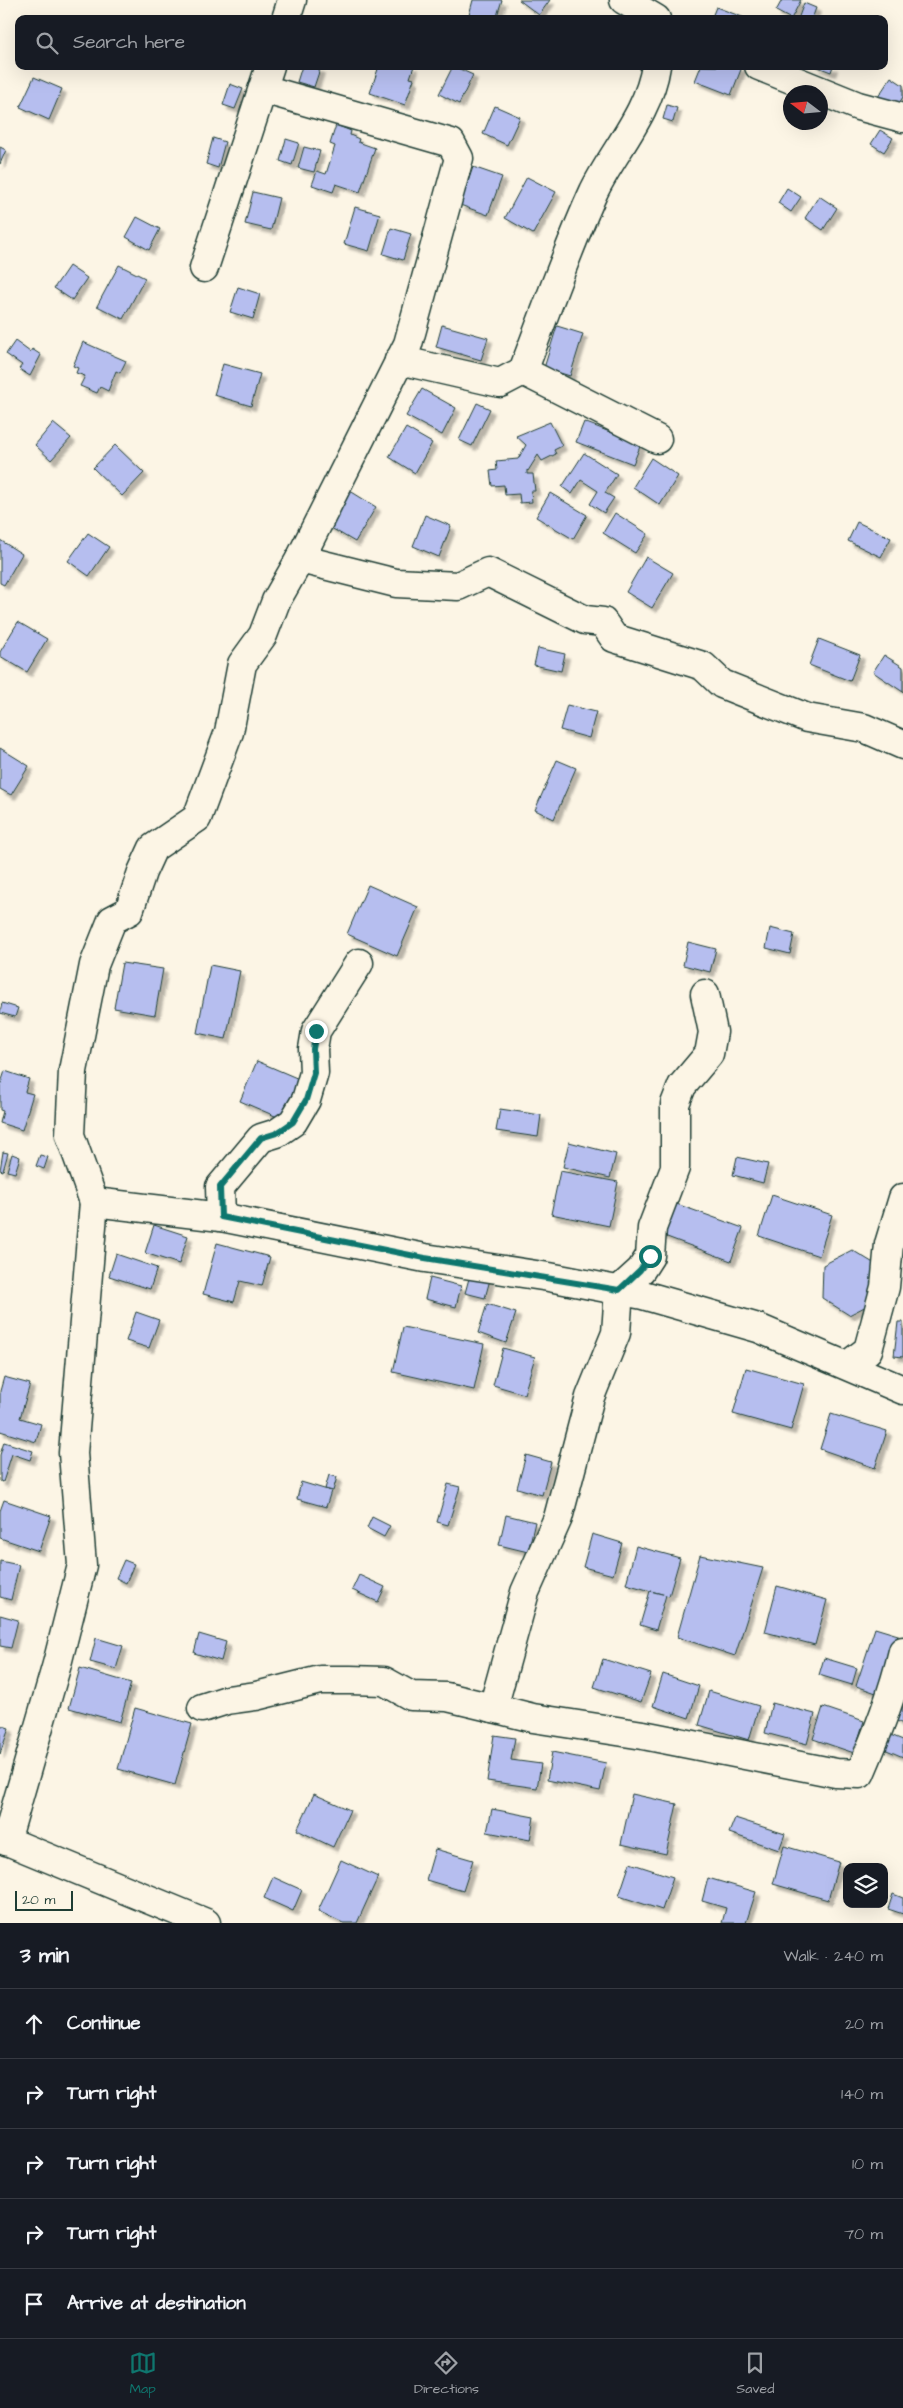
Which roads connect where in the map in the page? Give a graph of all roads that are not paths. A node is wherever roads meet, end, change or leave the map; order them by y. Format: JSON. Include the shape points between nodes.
{"nodes":[{"id":1,"x":292,"y":0,"type":"edge"},
{"id":2,"x":624,"y":0,"type":"edge"},
{"id":3,"x":287,"y":15,"type":"edge"},
{"id":4,"x":649,"y":15,"type":"edge"},
{"id":5,"x":655,"y":70,"type":"edge"},
{"id":6,"x":770,"y":70,"type":"edge"},
{"id":7,"x":266,"y":77,"type":"edge"},
{"id":8,"x":903,"y":118,"type":"edge"},
{"id":9,"x":204,"y":268,"type":"dead end"},
{"id":10,"x":399,"y":360,"type":"junction"},
{"id":11,"x":523,"y":371,"type":"junction"},
{"id":12,"x":657,"y":439,"type":"dead end"},
{"id":13,"x":300,"y":559,"type":"junction"},
{"id":14,"x":903,"y":745,"type":"edge"},
{"id":15,"x":359,"y":963,"type":"dead end"},
{"id":16,"x":705,"y":994,"type":"dead end"},
{"id":17,"x":903,"y":1198,"type":"edge"},
{"id":18,"x":94,"y":1202,"type":"junction"},
{"id":19,"x":221,"y":1217,"type":"junction"},
{"id":20,"x":619,"y":1290,"type":"junction"},
{"id":21,"x":848,"y":1365,"type":"junction"},
{"id":22,"x":903,"y":1390,"type":"edge"},
{"id":23,"x":903,"y":1651,"type":"edge"},
{"id":24,"x":202,"y":1708,"type":"dead end"},
{"id":25,"x":492,"y":1708,"type":"junction"},
{"id":26,"x":3,"y":1839,"type":"edge"},
{"id":27,"x":206,"y":1923,"type":"edge"}],
"edges":[{"from":1,"to":3,"type":"street"},
{"from":2,"to":4,"type":"street"},
{"from":5,"to":11,"type":"street","via":[[653,85],[621,149],[595,189]]},
{"from":6,"to":8,"type":"street","via":[[858,106]]},
{"from":7,"to":9,"type":"street"},
{"from":7,"to":10,"type":"street","via":[[451,143],[459,158],[408,344]]},
{"from":10,"to":11,"type":"street","via":[[500,383]]},
{"from":10,"to":13,"type":"street"},
{"from":11,"to":12,"type":"street"},
{"from":13,"to":14,"type":"street","via":[[396,583],[458,586],[488,572],[585,620],[603,622],[614,638],[703,666],[722,684],[807,718],[864,728]]},
{"from":13,"to":18,"type":"street","via":[[276,601],[263,635],[242,664],[229,732],[197,818],[153,848],[129,911],[112,920],[94,965],[73,1071],[70,1135]]},
{"from":15,"to":19,"type":"street","via":[[316,1031],[314,1073],[306,1100],[293,1122],[277,1133],[261,1138],[220,1187]]},
{"from":16,"to":20,"type":"street","via":[[713,1032],[710,1054],[682,1086],[675,1104],[675,1168],[652,1228],[650,1256]]},
{"from":17,"to":21,"type":"street","via":[[888,1244],[886,1287],[868,1350]]},
{"from":18,"to":19,"type":"street"},
{"from":18,"to":26,"type":"street","via":[[73,1453],[82,1565]]},
{"from":19,"to":20,"type":"street","via":[[425,1258]]},
{"from":20,"to":21,"type":"street","via":[[758,1328]]},
{"from":20,"to":25,"type":"street","via":[[616,1333],[590,1397],[558,1518],[525,1592]]},
{"from":21,"to":22,"type":"street"},
{"from":23,"to":25,"type":"street","via":[[878,1734],[860,1774],[836,1773]]},
{"from":24,"to":25,"type":"street","via":[[320,1680],[350,1680],[384,1681],[411,1696],[447,1697]]},
{"from":26,"to":27,"type":"street"}]}
